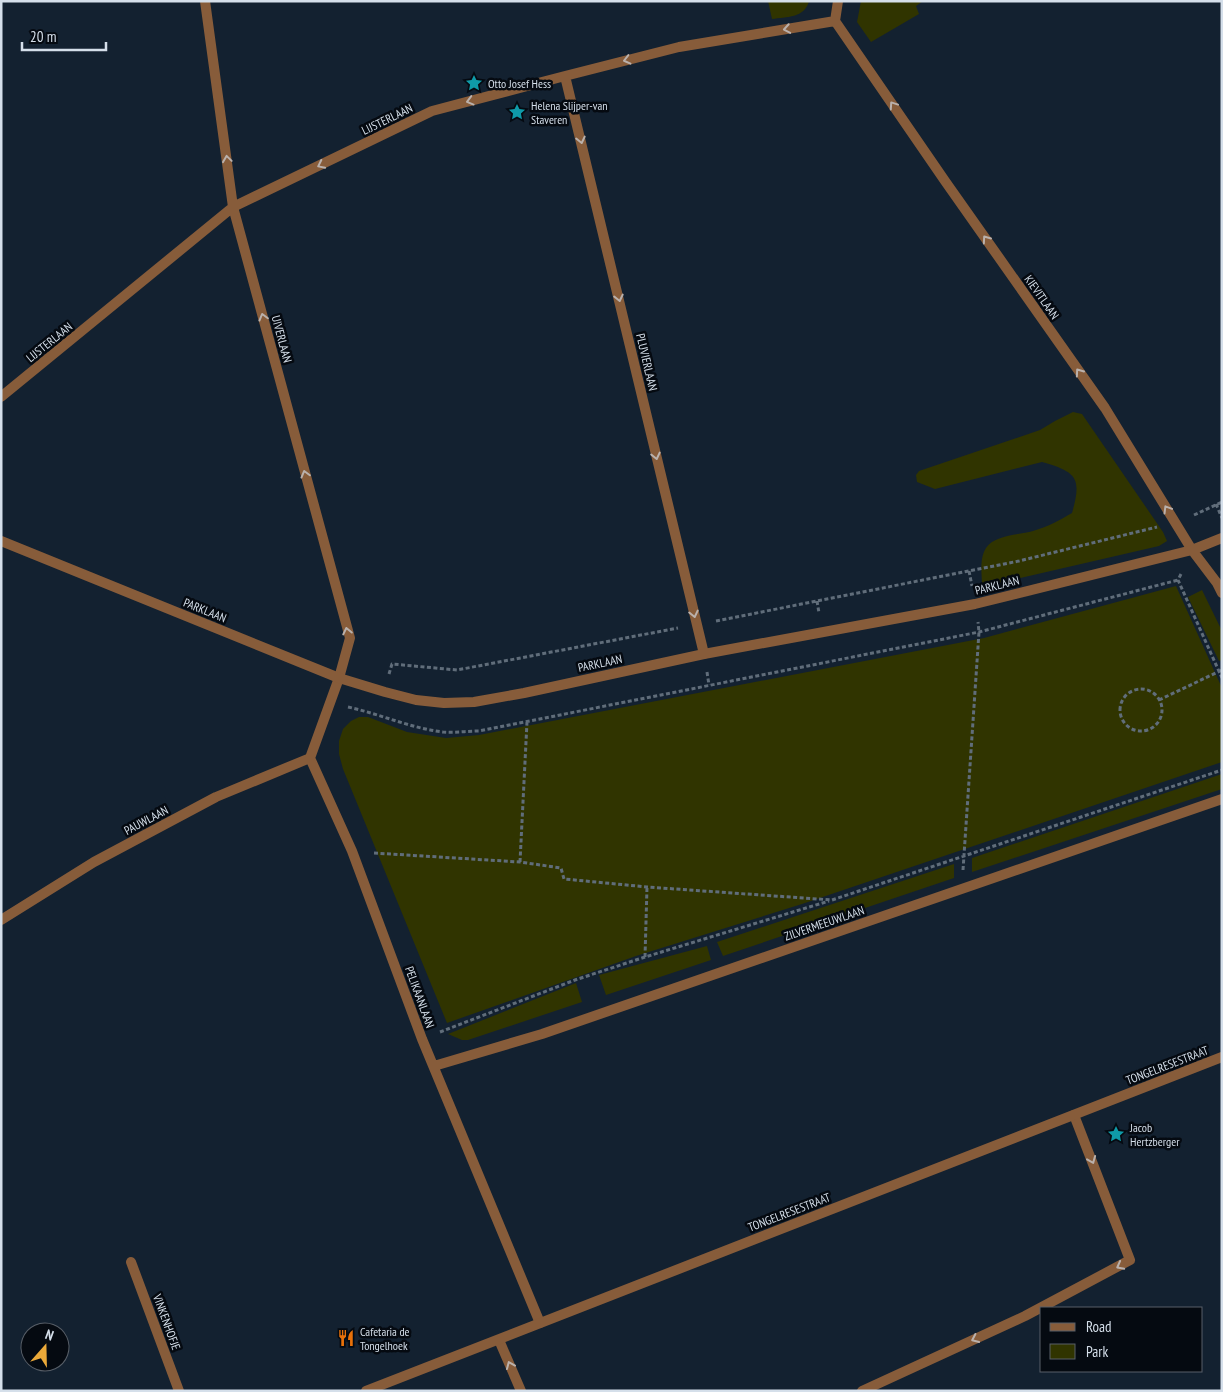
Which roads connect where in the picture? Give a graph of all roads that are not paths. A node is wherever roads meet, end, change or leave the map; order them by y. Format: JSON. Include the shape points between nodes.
{"nodes":[{"id":1,"x":205,"y":1,"type":"edge"},
{"id":2,"x":838,"y":1,"type":"edge"},
{"id":3,"x":835,"y":21,"type":"junction"},
{"id":4,"x":565,"y":76,"type":"junction"},
{"id":5,"x":233,"y":207,"type":"junction"},
{"id":6,"x":1,"y":397,"type":"edge"},
{"id":7,"x":1222,"y":538,"type":"edge"},
{"id":8,"x":1,"y":541,"type":"edge"},
{"id":9,"x":1192,"y":550,"type":"junction"},
{"id":10,"x":1222,"y":593,"type":"edge"},
{"id":11,"x":704,"y":654,"type":"junction"},
{"id":12,"x":339,"y":678,"type":"junction"},
{"id":13,"x":310,"y":758,"type":"junction"},
{"id":14,"x":1222,"y":799,"type":"edge"},
{"id":15,"x":1,"y":920,"type":"edge"},
{"id":16,"x":1222,"y":1057,"type":"edge"},
{"id":17,"x":434,"y":1066,"type":"junction"},
{"id":18,"x":1074,"y":1115,"type":"junction"},
{"id":19,"x":131,"y":1262,"type":"dead end"},
{"id":20,"x":1042,"y":1307,"type":"edge"},
{"id":21,"x":1040,"y":1308,"type":"edge"},
{"id":22,"x":540,"y":1323,"type":"junction"},
{"id":23,"x":499,"y":1340,"type":"junction"},
{"id":24,"x":179,"y":1391,"type":"edge"},
{"id":25,"x":366,"y":1391,"type":"edge"},
{"id":26,"x":521,"y":1391,"type":"edge"},
{"id":27,"x":862,"y":1391,"type":"edge"}],
"edges":[{"from":5,"to":1,"type":"street","name":"UIVERLAAN","one_way":true},
{"from":2,"to":3,"type":"street"},
{"from":3,"to":4,"type":"street","name":"LIJSTERLAAN","one_way":true,"via":[[679,47]]},
{"from":9,"to":3,"type":"street","name":"KIEVITLAAN","one_way":true,"via":[[1105,408]]},
{"from":4,"to":5,"type":"street","name":"LIJSTERLAAN","one_way":true,"via":[[432,111]]},
{"from":4,"to":11,"type":"street","name":"PLUVIERLAAN","one_way":true},
{"from":5,"to":6,"type":"street","name":"LIJSTERLAAN"},
{"from":12,"to":5,"type":"street","name":"UIVERLAAN","one_way":true,"via":[[350,638]]},
{"from":7,"to":9,"type":"street","name":"PARKLAAN"},
{"from":8,"to":12,"type":"street","name":"PARKLAAN"},
{"from":9,"to":10,"type":"street","name":"KIEVITLAAN"},
{"from":9,"to":11,"type":"street","name":"PARKLAAN","via":[[976,604]]},
{"from":11,"to":12,"type":"street","name":"PARKLAAN","via":[[474,702],[416,700]]},
{"from":12,"to":13,"type":"street"},
{"from":13,"to":15,"type":"street","name":"PAUWLAAN","via":[[216,797],[94,862]]},
{"from":13,"to":17,"type":"street","name":"PELIKAANLAAN","via":[[352,851]]},
{"from":14,"to":17,"type":"street","name":"ZILVERMEEUWLAAN","via":[[551,1031]]},
{"from":16,"to":18,"type":"street","name":"TONGELRESESTRAAT"},
{"from":17,"to":22,"type":"street","name":"PELIKAANLAAN"},
{"from":18,"to":20,"type":"street","one_way":true,"via":[[1130,1260]]},
{"from":18,"to":22,"type":"street","name":"TONGELRESESTRAAT"},
{"from":19,"to":24,"type":"street","name":"VINKENHOFJE"},
{"from":21,"to":27,"type":"street","one_way":true},
{"from":22,"to":23,"type":"street","name":"TONGELRESESTRAAT"},
{"from":23,"to":25,"type":"street","name":"TONGELRESESTRAAT"},
{"from":26,"to":23,"type":"street","one_way":true}]}
